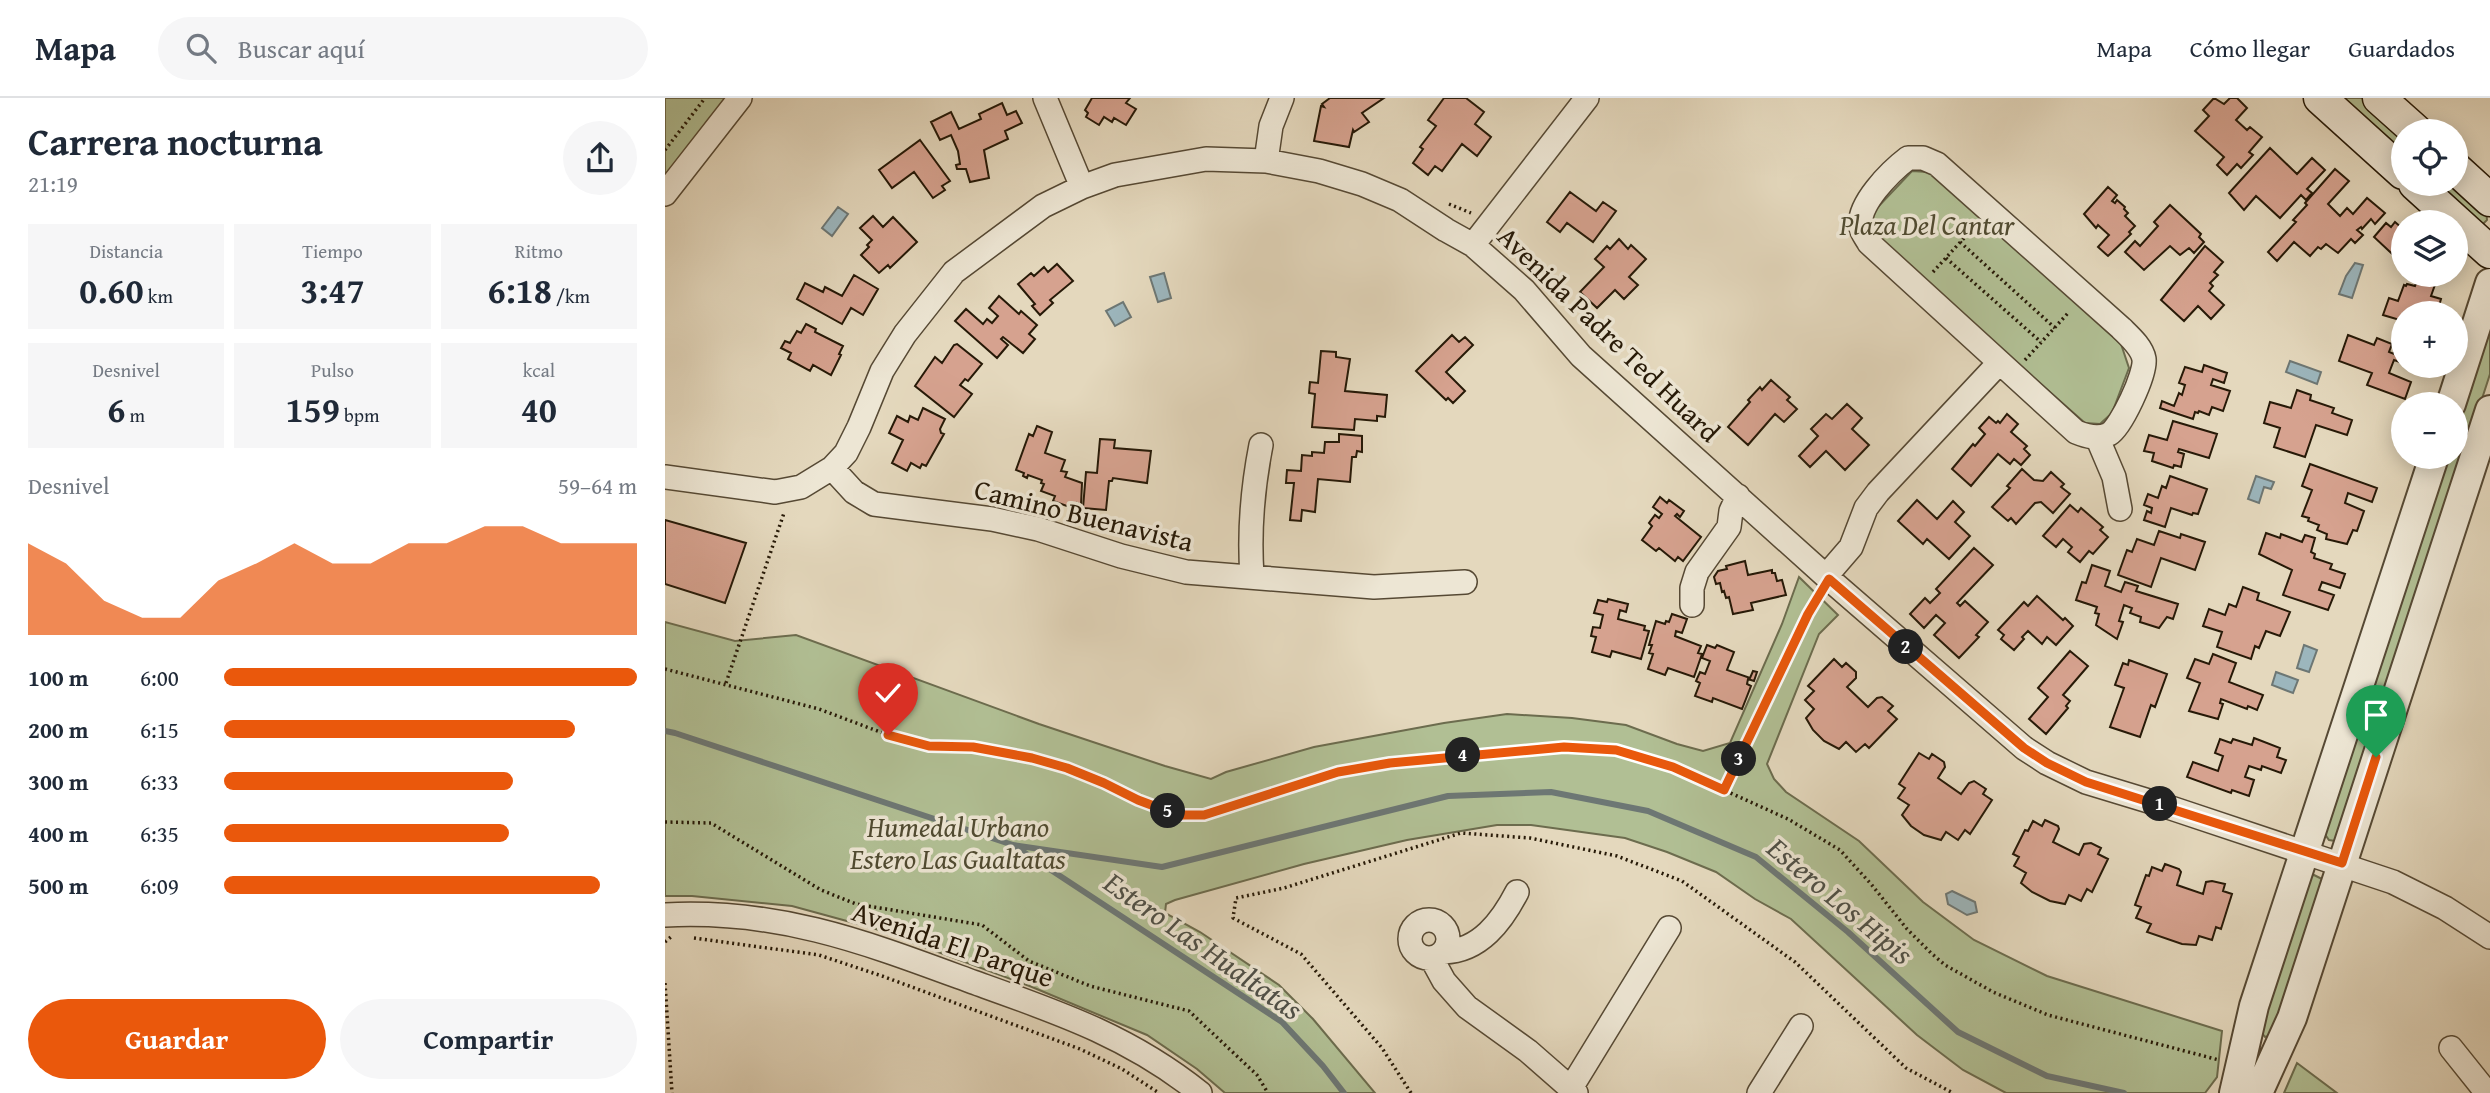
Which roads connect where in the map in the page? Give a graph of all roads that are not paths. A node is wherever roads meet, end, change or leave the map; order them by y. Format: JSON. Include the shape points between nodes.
{"nodes":[{"id":1,"x":740,"y":98,"type":"edge"},
{"id":2,"x":1045,"y":98,"type":"edge"},
{"id":3,"x":1282,"y":98,"type":"edge"},
{"id":4,"x":1587,"y":98,"type":"edge"},
{"id":5,"x":2320,"y":98,"type":"edge"},
{"id":6,"x":2379,"y":98,"type":"edge"},
{"id":7,"x":2403,"y":119,"type":"edge"},
{"id":8,"x":1266,"y":160,"type":"junction"},
{"id":9,"x":2391,"y":162,"type":"edge"},
{"id":10,"x":1082,"y":187,"type":"junction"},
{"id":11,"x":665,"y":194,"type":"edge"},
{"id":12,"x":2428,"y":196,"type":"edge"},
{"id":13,"x":1473,"y":245,"type":"junction"},
{"id":14,"x":2490,"y":252,"type":"edge"},
{"id":15,"x":2490,"y":283,"type":"edge"},
{"id":16,"x":2005,"y":369,"type":"junction"},
{"id":17,"x":2455,"y":392,"type":"edge"},
{"id":18,"x":2490,"y":410,"type":"edge"},
{"id":19,"x":2097,"y":437,"type":"junction"},
{"id":20,"x":1261,"y":445,"type":"dead end"},
{"id":21,"x":832,"y":468,"type":"junction"},
{"id":22,"x":2430,"y":469,"type":"edge"},
{"id":23,"x":665,"y":477,"type":"edge"},
{"id":24,"x":1738,"y":496,"type":"junction"},
{"id":25,"x":2120,"y":509,"type":"dead end"},
{"id":26,"x":1757,"y":513,"type":"junction"},
{"id":27,"x":1729,"y":527,"type":"junction"},
{"id":28,"x":1252,"y":576,"type":"junction"},
{"id":29,"x":1828,"y":578,"type":"junction"},
{"id":30,"x":1465,"y":582,"type":"dead end"},
{"id":31,"x":1692,"y":605,"type":"dead end"},
{"id":32,"x":2305,"y":852,"type":"junction"},
{"id":33,"x":2342,"y":863,"type":"junction"},
{"id":34,"x":1517,"y":892,"type":"dead end"},
{"id":35,"x":669,"y":925,"type":"edge"},
{"id":36,"x":1669,"y":928,"type":"dead end"},
{"id":37,"x":2490,"y":937,"type":"edge"},
{"id":38,"x":1801,"y":1026,"type":"dead end"},
{"id":39,"x":2451,"y":1048,"type":"dead end"},
{"id":40,"x":2238,"y":1083,"type":"edge"},
{"id":41,"x":1573,"y":1091,"type":"edge"},
{"id":42,"x":1200,"y":1093,"type":"edge"},
{"id":43,"x":1759,"y":1093,"type":"edge"},
{"id":44,"x":2487,"y":1093,"type":"edge"}],
"edges":[{"from":1,"to":11,"type":"street"},
{"from":2,"to":10,"type":"street"},
{"from":3,"to":8,"type":"street","via":[[1271,126]]},
{"from":4,"to":13,"type":"street"},
{"from":5,"to":9,"type":"main road"},
{"from":6,"to":7,"type":"main road"},
{"from":8,"to":10,"type":"street","name":"Avenida Padre Ted Huard","via":[[1206,159],[1115,174]]},
{"from":8,"to":13,"type":"street","name":"Avenida Padre Ted Huard","via":[[1362,184],[1400,200]]},
{"from":10,"to":21,"type":"street","name":"Avenida Padre Ted Huard","via":[[1043,206],[954,272],[905,334],[882,371],[846,453]]},
{"from":12,"to":14,"type":"main road"},
{"from":13,"to":24,"type":"street","name":"Avenida Padre Ted Huard","via":[[1524,290],[1581,356]]},
{"from":15,"to":17,"type":"street"},
{"from":16,"to":19,"type":"street","via":[[2076,432]]},
{"from":16,"to":19,"type":"street","via":[[1869,243],[1861,228],[1863,209],[1908,158],[1937,164],[2137,344],[2144,359],[2142,371],[2121,422],[2109,434]]},
{"from":16,"to":29,"type":"street","via":[[1878,492],[1866,508],[1851,547]]},
{"from":18,"to":33,"type":"street"},
{"from":19,"to":25,"type":"street","via":[[2114,477]]},
{"from":20,"to":28,"type":"street"},
{"from":21,"to":23,"type":"street","name":"Avenida Padre Ted Huard","via":[[801,487],[775,492]]},
{"from":21,"to":28,"type":"street","name":"Camino Buenavista","via":[[854,492],[874,504],[1038,529],[1186,572]]},
{"from":22,"to":32,"type":"street"},
{"from":24,"to":26,"type":"street","name":"Avenida Padre Ted Huard"},
{"from":24,"to":27,"type":"street"},
{"from":26,"to":27,"type":"street"},
{"from":26,"to":29,"type":"street","name":"Avenida Padre Ted Huard"},
{"from":27,"to":31,"type":"street","via":[[1697,572]]},
{"from":28,"to":30,"type":"street","name":"Camino Buenavista","via":[[1374,587]]},
{"from":29,"to":32,"type":"street","name":"Avenida Padre Ted Huard","via":[[1965,699],[2047,763],[2086,782]]},
{"from":32,"to":33,"type":"street","name":"Avenida Padre Ted Huard"},
{"from":32,"to":40,"type":"street","via":[[2254,1006]]},
{"from":33,"to":37,"type":"street","name":"Avenida Padre Ted Huard","via":[[2420,894]]},
{"from":33,"to":40,"type":"street","via":[[2292,1018]]},
{"from":34,"to":41,"type":"street","via":[[1486,935],[1465,949],[1438,955],[1444,981],[1467,1007]]},
{"from":35,"to":42,"type":"street","name":"Avenida El Parque","via":[[733,915],[840,935],[1085,1023],[1150,1057]]},
{"from":36,"to":41,"type":"street"},
{"from":38,"to":43,"type":"street"},
{"from":39,"to":44,"type":"street"}]}
